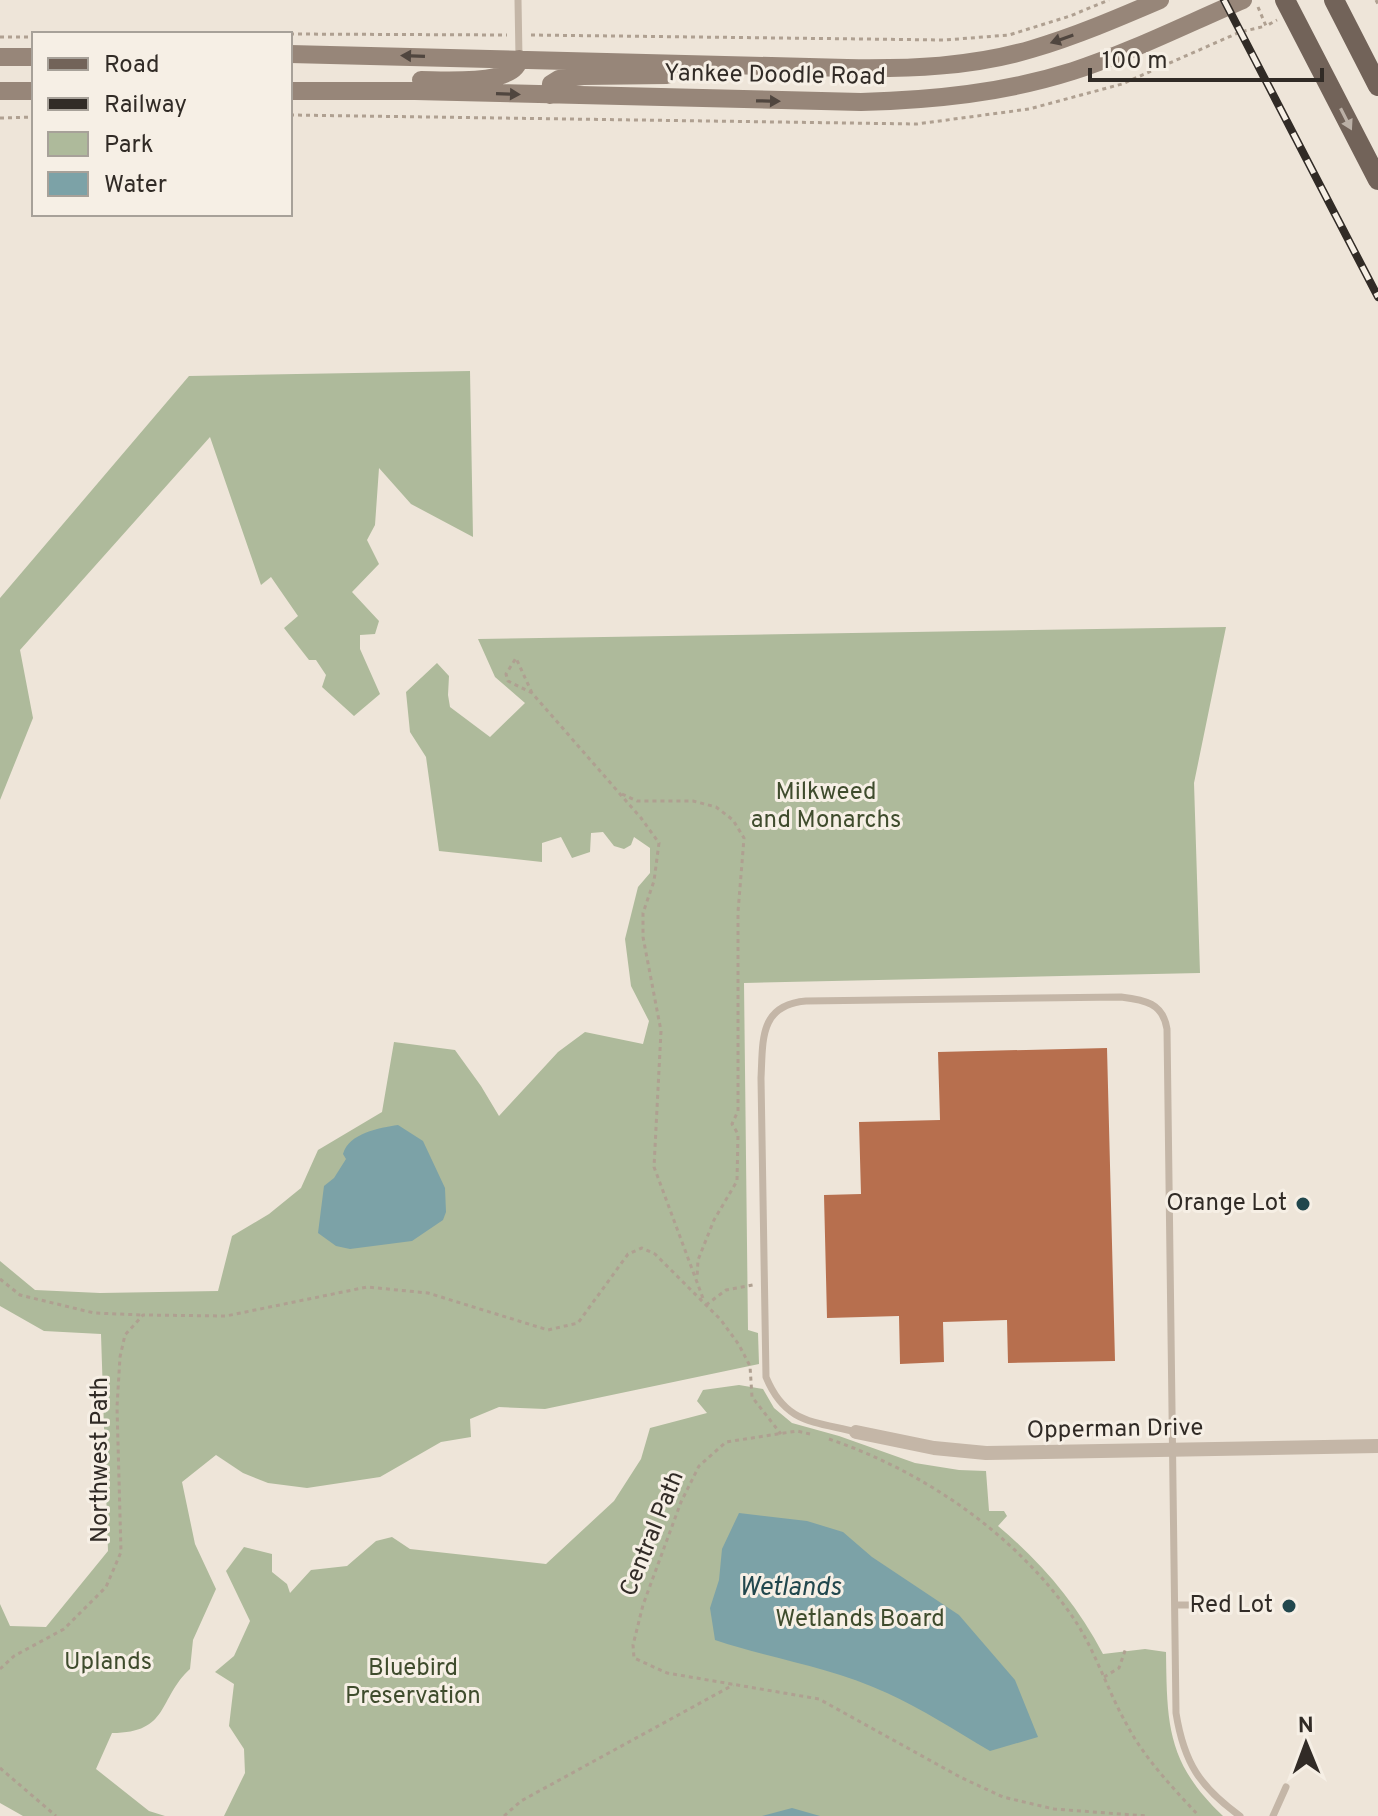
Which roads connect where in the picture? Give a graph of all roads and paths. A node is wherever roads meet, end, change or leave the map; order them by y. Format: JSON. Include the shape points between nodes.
{"nodes":[{"id":1,"x":518,"y":0,"type":"edge"},
{"id":2,"x":1109,"y":0,"type":"edge"},
{"id":3,"x":1160,"y":0,"type":"edge"},
{"id":4,"x":1243,"y":0,"type":"edge"},
{"id":5,"x":1285,"y":0,"type":"edge"},
{"id":6,"x":1334,"y":0,"type":"edge"},
{"id":7,"x":292,"y":34,"type":"edge"},
{"id":8,"x":519,"y":35,"type":"junction"},
{"id":9,"x":0,"y":37,"type":"edge"},
{"id":10,"x":32,"y":37,"type":"edge"},
{"id":11,"x":292,"y":54,"type":"edge"},
{"id":12,"x":0,"y":57,"type":"edge"},
{"id":13,"x":32,"y":57,"type":"edge"},
{"id":14,"x":519,"y":59,"type":"junction"},
{"id":15,"x":847,"y":68,"type":"junction"},
{"id":16,"x":292,"y":80,"type":"edge"},
{"id":17,"x":1378,"y":86,"type":"edge"},
{"id":18,"x":0,"y":91,"type":"edge"},
{"id":19,"x":32,"y":91,"type":"edge"},
{"id":20,"x":292,"y":91,"type":"edge"},
{"id":21,"x":550,"y":95,"type":"junction"},
{"id":22,"x":32,"y":117,"type":"edge"},
{"id":23,"x":0,"y":118,"type":"edge"},
{"id":24,"x":1378,"y":180,"type":"edge"},
{"id":25,"x":532,"y":693,"type":"junction"},
{"id":26,"x":619,"y":793,"type":"junction"},
{"id":27,"x":0,"y":1279,"type":"edge"},
{"id":28,"x":697,"y":1282,"type":"junction"},
{"id":29,"x":754,"y":1285,"type":"dead end"},
{"id":30,"x":706,"y":1305,"type":"junction"},
{"id":31,"x":143,"y":1315,"type":"junction"},
{"id":32,"x":856,"y":1432,"type":"joint"},
{"id":33,"x":781,"y":1434,"type":"junction"},
{"id":34,"x":1378,"y":1446,"type":"edge"},
{"id":35,"x":1172,"y":1451,"type":"junction"},
{"id":36,"x":1175,"y":1605,"type":"junction"},
{"id":37,"x":1221,"y":1605,"type":"dead end"},
{"id":38,"x":1126,"y":1648,"type":"dead end"},
{"id":39,"x":0,"y":1669,"type":"edge"},
{"id":40,"x":1104,"y":1677,"type":"junction"},
{"id":41,"x":733,"y":1685,"type":"junction"},
{"id":42,"x":0,"y":1768,"type":"edge"},
{"id":43,"x":1286,"y":1787,"type":"dead end"},
{"id":44,"x":56,"y":1816,"type":"edge"},
{"id":45,"x":504,"y":1816,"type":"edge"},
{"id":46,"x":1147,"y":1816,"type":"edge"},
{"id":47,"x":1199,"y":1816,"type":"edge"},
{"id":48,"x":1240,"y":1816,"type":"edge"},
{"id":49,"x":1273,"y":1816,"type":"edge"}],
"edges":[{"from":1,"to":8,"type":"lane"},
{"from":2,"to":8,"type":"path","via":[[1009,35],[945,40]]},
{"from":3,"to":15,"type":"main road","name":"Yankee Doodle Road","one_way":true,"via":[[1064,39],[996,58],[929,67]]},
{"from":21,"to":4,"type":"main road","name":"Yankee Doodle Road","one_way":true,"via":[[861,102],[966,96],[1072,71]]},
{"from":5,"to":24,"type":"main road","one_way":true},
{"from":6,"to":17,"type":"main road"},
{"from":7,"to":8,"type":"path"},
{"from":8,"to":14,"type":"lane"},
{"from":9,"to":10,"type":"path"},
{"from":14,"to":11,"type":"main road","name":"Yankee Doodle Road","one_way":true},
{"from":12,"to":13,"type":"main road"},
{"from":14,"to":15,"type":"main road","name":"Yankee Doodle Road"},
{"from":14,"to":16,"type":"main road","via":[[512,72],[489,78]]},
{"from":15,"to":21,"type":"main road","via":[[836,76],[567,77],[551,84]]},
{"from":18,"to":19,"type":"main road"},
{"from":20,"to":21,"type":"main road","name":"Yankee Doodle Road","one_way":true},
{"from":22,"to":23,"type":"path"},
{"from":25,"to":25,"type":"path","via":[[508,681],[506,674],[516,658]]},
{"from":25,"to":26,"type":"path"},
{"from":26,"to":28,"type":"path","via":[[659,843],[643,913],[661,1031],[654,1167]]},
{"from":26,"to":28,"type":"path","via":[[637,801],[693,801],[716,807],[744,838],[738,912],[738,1111],[732,1124],[738,1134],[737,1181],[698,1260]]},
{"from":27,"to":31,"type":"path","via":[[20,1295],[94,1313]]},
{"from":28,"to":30,"type":"path"},
{"from":29,"to":30,"type":"path","via":[[726,1290]]},
{"from":30,"to":31,"type":"path","via":[[655,1254],[642,1248],[628,1254],[578,1323],[548,1330],[428,1293],[367,1287],[226,1316]]},
{"from":30,"to":33,"type":"path","via":[[739,1345],[750,1366],[752,1397]]},
{"from":31,"to":39,"type":"path","name":"Northwest Path","via":[[125,1335],[120,1357],[121,1552],[106,1587],[64,1629]]},
{"from":32,"to":35,"type":"street","name":"Opperman Drive","via":[[986,1453]]},
{"from":32,"to":35,"type":"lane","via":[[787,1411],[766,1377],[761,1078],[770,1019],[779,1008],[806,1001],[1121,997],[1156,1007],[1165,1015],[1167,1029]]},
{"from":33,"to":40,"type":"path","name":"Central Path","via":[[797,1431],[831,1439],[886,1461],[995,1532],[1073,1617]]},
{"from":33,"to":41,"type":"path","name":"Central Path","via":[[726,1442],[699,1466],[643,1605],[633,1645],[634,1658],[667,1673]]},
{"from":34,"to":35,"type":"street","name":"Opperman Drive"},
{"from":35,"to":36,"type":"lane"},
{"from":36,"to":37,"type":"lane"},
{"from":36,"to":48,"type":"lane","via":[[1180,1739],[1204,1786]]},
{"from":38,"to":40,"type":"path","via":[[1119,1668]]},
{"from":40,"to":47,"type":"path","name":"Central Path","via":[[1127,1727]]},
{"from":41,"to":45,"type":"path","via":[[521,1801]]},
{"from":41,"to":46,"type":"path","name":"Central Path","via":[[819,1699],[1003,1797],[1054,1809]]},
{"from":42,"to":44,"type":"path"},
{"from":43,"to":49,"type":"lane"}]}
